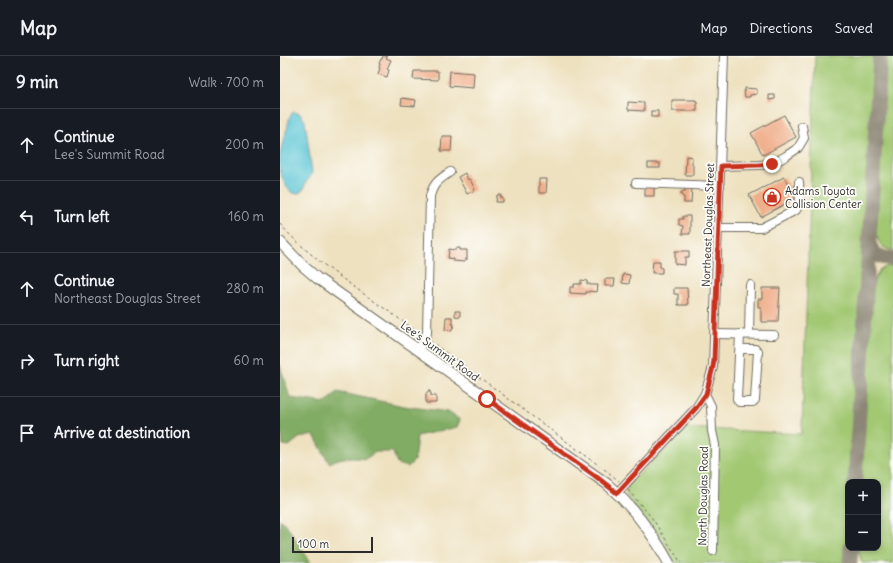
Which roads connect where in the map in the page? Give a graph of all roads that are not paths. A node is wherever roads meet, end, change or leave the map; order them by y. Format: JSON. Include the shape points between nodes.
{"nodes":[{"id":1,"x":724,"y":56,"type":"edge"},
{"id":2,"x":802,"y":126,"type":"dead end"},
{"id":3,"x":721,"y":166,"type":"junction"},
{"id":4,"x":450,"y":172,"type":"dead end"},
{"id":5,"x":799,"y":182,"type":"dead end"},
{"id":6,"x":636,"y":183,"type":"dead end"},
{"id":7,"x":720,"y":186,"type":"junction"},
{"id":8,"x":719,"y":228,"type":"junction"},
{"id":9,"x":280,"y":242,"type":"edge"},
{"id":10,"x":750,"y":285,"type":"dead end"},
{"id":11,"x":715,"y":334,"type":"junction"},
{"id":12,"x":740,"y":334,"type":"junction"},
{"id":13,"x":749,"y":334,"type":"junction"},
{"id":14,"x":774,"y":335,"type":"dead end"},
{"id":15,"x":740,"y":348,"type":"junction"},
{"id":16,"x":418,"y":350,"type":"junction"},
{"id":17,"x":706,"y":394,"type":"junction"},
{"id":18,"x":620,"y":489,"type":"junction"},
{"id":19,"x":713,"y":551,"type":"dead end"},
{"id":20,"x":669,"y":563,"type":"edge"}],
"edges":[{"from":1,"to":3,"type":"street","name":"Northeast Douglas Street"},
{"from":2,"to":3,"type":"street","via":[[804,138],[798,148],[772,164]]},
{"from":3,"to":7,"type":"street","name":"Northeast Douglas Street"},
{"from":4,"to":16,"type":"street","via":[[435,184],[430,196],[427,333]]},
{"from":5,"to":8,"type":"street","via":[[800,203],[796,210],[761,228]]},
{"from":6,"to":7,"type":"street"},
{"from":7,"to":8,"type":"street","name":"Northeast Douglas Street"},
{"from":8,"to":11,"type":"street","name":"Northeast Douglas Street"},
{"from":9,"to":16,"type":"main road","name":"Lee's Summit Road","via":[[317,278]]},
{"from":10,"to":13,"type":"street"},
{"from":11,"to":12,"type":"street"},
{"from":11,"to":17,"type":"street","name":"Northeast Douglas Street","via":[[713,367]]},
{"from":12,"to":13,"type":"street"},
{"from":12,"to":15,"type":"street"},
{"from":13,"to":14,"type":"street"},
{"from":15,"to":15,"type":"street","via":[[737,399],[739,402],[753,402],[758,351]]},
{"from":16,"to":18,"type":"main road","name":"Lee's Summit Road","via":[[594,475]]},
{"from":17,"to":18,"type":"street"},
{"from":17,"to":19,"type":"street","name":"North Douglas Road","via":[[711,406],[715,445]]},
{"from":18,"to":20,"type":"main road","name":"Lee's Summit Road"}]}
